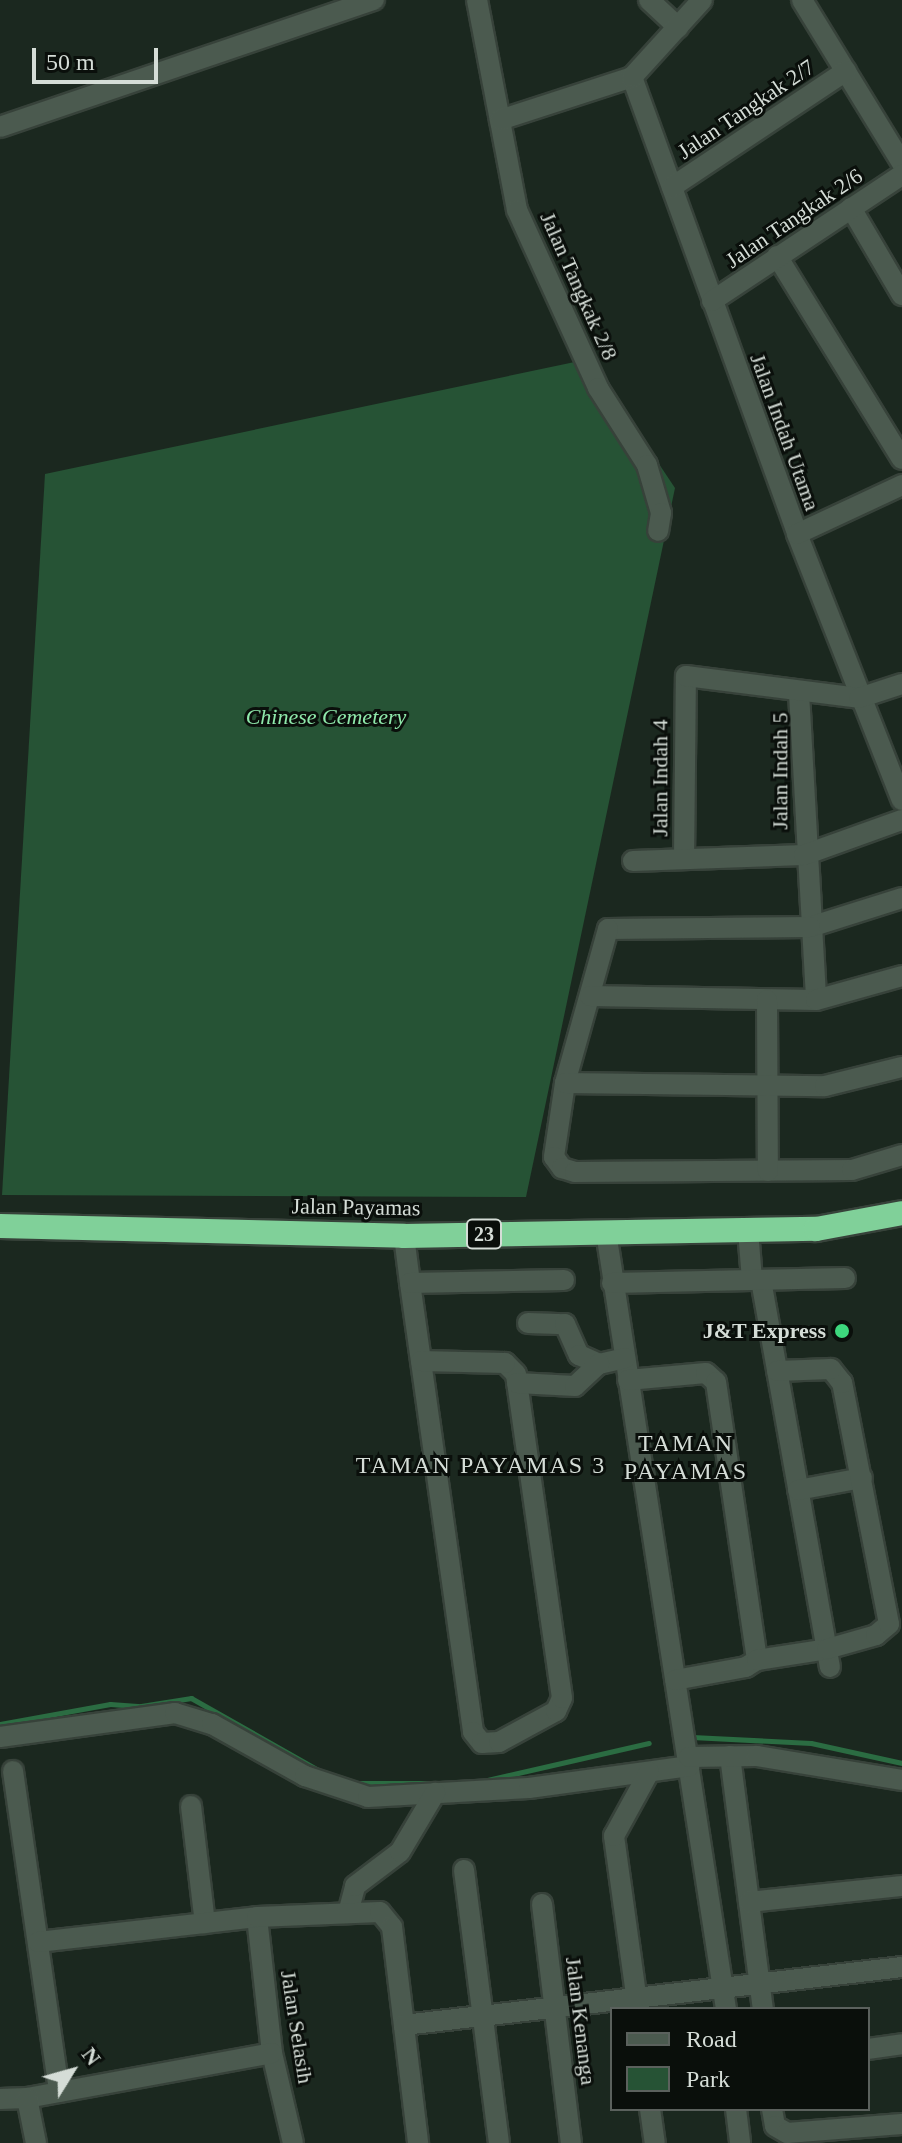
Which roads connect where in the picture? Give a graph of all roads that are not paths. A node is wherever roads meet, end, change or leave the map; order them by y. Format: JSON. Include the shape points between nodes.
{"nodes":[{"id":1,"x":374,"y":0,"type":"edge"},
{"id":2,"x":477,"y":0,"type":"edge"},
{"id":3,"x":649,"y":0,"type":"edge"},
{"id":4,"x":702,"y":0,"type":"edge"},
{"id":5,"x":802,"y":0,"type":"edge"},
{"id":6,"x":678,"y":27,"type":"junction"},
{"id":7,"x":846,"y":71,"type":"junction"},
{"id":8,"x":632,"y":77,"type":"junction"},
{"id":9,"x":500,"y":120,"type":"junction"},
{"id":10,"x":0,"y":127,"type":"edge"},
{"id":11,"x":902,"y":163,"type":"edge"},
{"id":12,"x":902,"y":175,"type":"edge"},
{"id":13,"x":672,"y":187,"type":"junction"},
{"id":14,"x":851,"y":208,"type":"junction"},
{"id":15,"x":777,"y":256,"type":"junction"},
{"id":16,"x":902,"y":295,"type":"edge"},
{"id":17,"x":712,"y":301,"type":"junction"},
{"id":18,"x":902,"y":459,"type":"edge"},
{"id":19,"x":902,"y":485,"type":"edge"},
{"id":20,"x":658,"y":531,"type":"dead end"},
{"id":21,"x":797,"y":534,"type":"junction"},
{"id":22,"x":902,"y":684,"type":"edge"},
{"id":23,"x":799,"y":693,"type":"junction"},
{"id":24,"x":859,"y":698,"type":"junction"},
{"id":25,"x":902,"y":800,"type":"edge"},
{"id":26,"x":902,"y":820,"type":"edge"},
{"id":27,"x":804,"y":855,"type":"junction"},
{"id":28,"x":684,"y":859,"type":"junction"},
{"id":29,"x":633,"y":861,"type":"dead end"},
{"id":30,"x":902,"y":898,"type":"edge"},
{"id":31,"x":810,"y":927,"type":"junction"},
{"id":32,"x":902,"y":976,"type":"edge"},
{"id":33,"x":590,"y":996,"type":"junction"},
{"id":34,"x":767,"y":1000,"type":"junction"},
{"id":35,"x":816,"y":1000,"type":"junction"},
{"id":36,"x":902,"y":1067,"type":"edge"},
{"id":37,"x":565,"y":1083,"type":"junction"},
{"id":38,"x":767,"y":1085,"type":"junction"},
{"id":39,"x":902,"y":1155,"type":"edge"},
{"id":40,"x":768,"y":1171,"type":"junction"},
{"id":41,"x":902,"y":1213,"type":"edge"},
{"id":42,"x":0,"y":1226,"type":"edge"},
{"id":43,"x":748,"y":1230,"type":"junction"},
{"id":44,"x":606,"y":1232,"type":"junction"},
{"id":45,"x":404,"y":1236,"type":"junction"},
{"id":46,"x":845,"y":1278,"type":"dead end"},
{"id":47,"x":564,"y":1280,"type":"dead end"},
{"id":48,"x":756,"y":1280,"type":"junction"},
{"id":49,"x":410,"y":1283,"type":"junction"},
{"id":50,"x":612,"y":1283,"type":"junction"},
{"id":51,"x":528,"y":1323,"type":"dead end"},
{"id":52,"x":625,"y":1358,"type":"junction"},
{"id":53,"x":421,"y":1361,"type":"junction"},
{"id":54,"x":599,"y":1364,"type":"junction"},
{"id":55,"x":777,"y":1371,"type":"junction"},
{"id":56,"x":628,"y":1380,"type":"junction"},
{"id":57,"x":517,"y":1383,"type":"junction"},
{"id":58,"x":862,"y":1478,"type":"junction"},
{"id":59,"x":798,"y":1490,"type":"junction"},
{"id":60,"x":828,"y":1658,"type":"junction"},
{"id":61,"x":757,"y":1660,"type":"junction"},
{"id":62,"x":675,"y":1680,"type":"junction"},
{"id":63,"x":0,"y":1737,"type":"edge"},
{"id":64,"x":730,"y":1756,"type":"junction"},
{"id":65,"x":690,"y":1762,"type":"junction"},
{"id":66,"x":13,"y":1771,"type":"dead end"},
{"id":67,"x":649,"y":1772,"type":"junction"},
{"id":68,"x":902,"y":1780,"type":"edge"},
{"id":69,"x":435,"y":1793,"type":"junction"},
{"id":70,"x":191,"y":1806,"type":"dead end"},
{"id":71,"x":464,"y":1870,"type":"dead end"},
{"id":72,"x":902,"y":1886,"type":"edge"},
{"id":73,"x":749,"y":1902,"type":"junction"},
{"id":74,"x":542,"y":1904,"type":"dead end"},
{"id":75,"x":348,"y":1913,"type":"junction"},
{"id":76,"x":257,"y":1917,"type":"junction"},
{"id":77,"x":205,"y":1923,"type":"junction"},
{"id":78,"x":38,"y":1942,"type":"junction"},
{"id":79,"x":902,"y":1967,"type":"edge"},
{"id":80,"x":761,"y":1981,"type":"junction"},
{"id":81,"x":724,"y":1985,"type":"junction"},
{"id":82,"x":637,"y":2002,"type":"edge"},
{"id":83,"x":554,"y":2005,"type":"junction"},
{"id":84,"x":726,"y":2007,"type":"edge"},
{"id":85,"x":763,"y":2007,"type":"edge"},
{"id":86,"x":483,"y":2015,"type":"junction"},
{"id":87,"x":404,"y":2025,"type":"junction"},
{"id":88,"x":902,"y":2044,"type":"edge"},
{"id":89,"x":870,"y":2049,"type":"edge"},
{"id":90,"x":272,"y":2053,"type":"junction"},
{"id":91,"x":59,"y":2092,"type":"junction"},
{"id":92,"x":27,"y":2098,"type":"junction"},
{"id":93,"x":0,"y":2099,"type":"edge"},
{"id":94,"x":650,"y":2111,"type":"edge"},
{"id":95,"x":736,"y":2111,"type":"edge"},
{"id":96,"x":772,"y":2111,"type":"edge"},
{"id":97,"x":897,"y":2131,"type":"edge"},
{"id":98,"x":36,"y":2143,"type":"edge"},
{"id":99,"x":293,"y":2143,"type":"edge"},
{"id":100,"x":418,"y":2143,"type":"edge"},
{"id":101,"x":499,"y":2143,"type":"edge"},
{"id":102,"x":571,"y":2143,"type":"edge"},
{"id":103,"x":655,"y":2143,"type":"edge"},
{"id":104,"x":740,"y":2143,"type":"edge"}],
"edges":[{"from":1,"to":10,"type":"street"},
{"from":2,"to":9,"type":"street","name":"Jalan Tangkak 2/8"},
{"from":3,"to":6,"type":"street"},
{"from":4,"to":6,"type":"street"},
{"from":5,"to":7,"type":"street"},
{"from":6,"to":8,"type":"street"},
{"from":7,"to":11,"type":"street"},
{"from":7,"to":13,"type":"street","name":"Jalan Tangkak 2/7"},
{"from":8,"to":9,"type":"street"},
{"from":8,"to":13,"type":"street","name":"Jalan Indah Utama"},
{"from":9,"to":20,"type":"street","name":"Jalan Tangkak 2/8","via":[[517,210],[592,377],[647,465],[661,513]]},
{"from":12,"to":14,"type":"street","name":"Jalan Tangkak 2/6"},
{"from":13,"to":17,"type":"street","name":"Jalan Indah Utama"},
{"from":14,"to":15,"type":"street","name":"Jalan Tangkak 2/6"},
{"from":14,"to":16,"type":"street"},
{"from":15,"to":17,"type":"street","name":"Jalan Tangkak 2/6"},
{"from":15,"to":18,"type":"street"},
{"from":17,"to":21,"type":"street","name":"Jalan Indah Utama"},
{"from":19,"to":21,"type":"street"},
{"from":21,"to":24,"type":"street","name":"Jalan Indah Utama"},
{"from":22,"to":24,"type":"street"},
{"from":23,"to":24,"type":"street","name":"Jalan Indah 5"},
{"from":23,"to":27,"type":"street","name":"Jalan Indah 5"},
{"from":23,"to":28,"type":"street","name":"Jalan Indah 4","via":[[692,674],[684,678]]},
{"from":24,"to":25,"type":"street","name":"Jalan Indah Utama"},
{"from":26,"to":27,"type":"street"},
{"from":27,"to":28,"type":"street"},
{"from":27,"to":31,"type":"street","name":"Jalan Indah 5"},
{"from":28,"to":29,"type":"street"},
{"from":30,"to":31,"type":"street"},
{"from":31,"to":33,"type":"street","via":[[612,927],[606,932]]},
{"from":31,"to":35,"type":"street","name":"Jalan Indah 5"},
{"from":32,"to":35,"type":"street"},
{"from":33,"to":34,"type":"street"},
{"from":33,"to":37,"type":"street"},
{"from":34,"to":35,"type":"street"},
{"from":34,"to":38,"type":"street"},
{"from":36,"to":38,"type":"street","via":[[836,1085]]},
{"from":37,"to":38,"type":"street"},
{"from":37,"to":40,"type":"street","via":[[554,1157],[568,1171]]},
{"from":38,"to":40,"type":"street"},
{"from":39,"to":40,"type":"street","via":[[852,1170]]},
{"from":41,"to":43,"type":"highway","name":"Jalan Payamas","number":"23","via":[[843,1228]]},
{"from":42,"to":45,"type":"highway","name":"Jalan Payamas","number":"23"},
{"from":43,"to":44,"type":"highway","name":"Jalan Payamas","number":"23"},
{"from":43,"to":48,"type":"street"},
{"from":44,"to":45,"type":"highway","name":"Jalan Payamas","number":"23"},
{"from":44,"to":50,"type":"street"},
{"from":45,"to":49,"type":"street"},
{"from":46,"to":48,"type":"street"},
{"from":47,"to":49,"type":"street"},
{"from":48,"to":50,"type":"street"},
{"from":48,"to":55,"type":"street"},
{"from":49,"to":53,"type":"street"},
{"from":50,"to":52,"type":"street"},
{"from":51,"to":54,"type":"street","via":[[565,1324],[579,1355]]},
{"from":52,"to":54,"type":"street"},
{"from":52,"to":56,"type":"street"},
{"from":53,"to":57,"type":"street","via":[[505,1363]]},
{"from":53,"to":57,"type":"street","via":[[473,1732],[482,1743],[499,1742],[562,1703]]},
{"from":54,"to":57,"type":"street","via":[[575,1386]]},
{"from":55,"to":58,"type":"street","via":[[837,1373]]},
{"from":55,"to":59,"type":"street"},
{"from":56,"to":61,"type":"street","via":[[706,1373],[716,1382]]},
{"from":56,"to":62,"type":"street"},
{"from":58,"to":59,"type":"street"},
{"from":58,"to":60,"type":"street","via":[[889,1624]]},
{"from":59,"to":60,"type":"street"},
{"from":60,"to":61,"type":"street"},
{"from":61,"to":62,"type":"street","via":[[746,1667]]},
{"from":62,"to":65,"type":"street"},
{"from":63,"to":69,"type":"street","via":[[175,1713],[212,1724],[305,1776],[355,1796]]},
{"from":64,"to":65,"type":"street"},
{"from":64,"to":68,"type":"street","via":[[791,1760]]},
{"from":64,"to":73,"type":"street"},
{"from":65,"to":67,"type":"street"},
{"from":65,"to":81,"type":"street"},
{"from":66,"to":78,"type":"street"},
{"from":67,"to":69,"type":"street","via":[[529,1788]]},
{"from":67,"to":82,"type":"street","via":[[614,1836]]},
{"from":69,"to":75,"type":"street","via":[[400,1852],[355,1886]]},
{"from":70,"to":77,"type":"street"},
{"from":71,"to":86,"type":"street"},
{"from":72,"to":73,"type":"street"},
{"from":73,"to":80,"type":"street"},
{"from":74,"to":83,"type":"street","name":"Jalan Kenanga"},
{"from":75,"to":76,"type":"street"},
{"from":75,"to":87,"type":"street","via":[[380,1912],[390,1921]]},
{"from":76,"to":77,"type":"street"},
{"from":76,"to":90,"type":"street","name":"Jalan Selasih"},
{"from":77,"to":78,"type":"street"},
{"from":78,"to":91,"type":"street"},
{"from":79,"to":80,"type":"street"},
{"from":80,"to":81,"type":"street"},
{"from":80,"to":85,"type":"street"},
{"from":81,"to":82,"type":"street"},
{"from":81,"to":84,"type":"street"},
{"from":82,"to":83,"type":"street"},
{"from":83,"to":86,"type":"street"},
{"from":83,"to":102,"type":"street","name":"Jalan Kenanga"},
{"from":86,"to":87,"type":"street"},
{"from":86,"to":101,"type":"street"},
{"from":87,"to":100,"type":"street"},
{"from":88,"to":89,"type":"street"},
{"from":90,"to":91,"type":"street"},
{"from":90,"to":99,"type":"street","name":"Jalan Selasih"},
{"from":91,"to":92,"type":"street"},
{"from":92,"to":93,"type":"street"},
{"from":92,"to":98,"type":"street"},
{"from":94,"to":103,"type":"street"},
{"from":95,"to":104,"type":"street"},
{"from":96,"to":97,"type":"street","via":[[782,2132]]}]}
